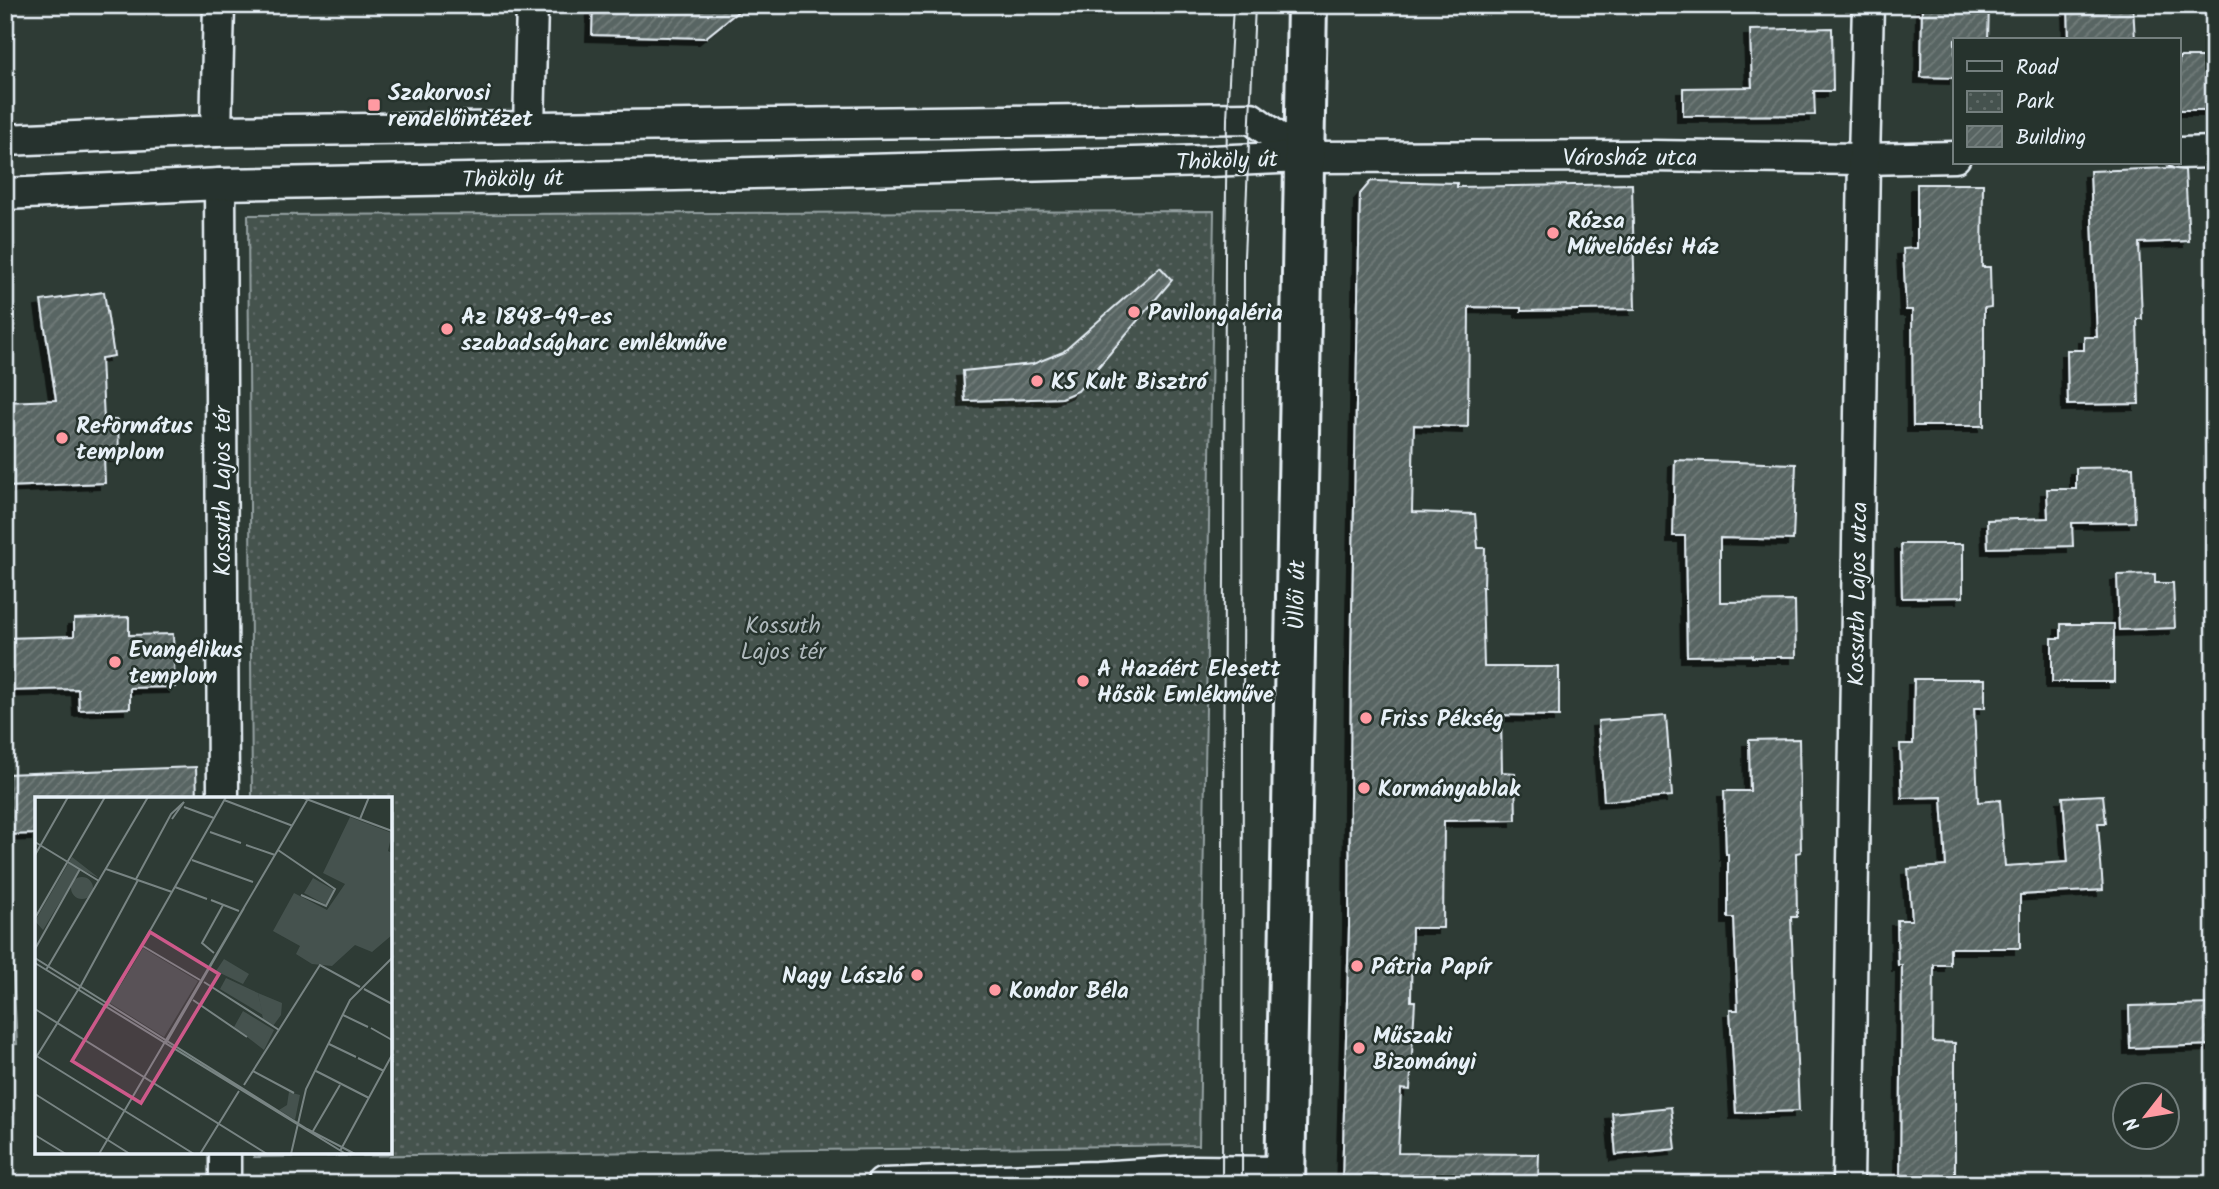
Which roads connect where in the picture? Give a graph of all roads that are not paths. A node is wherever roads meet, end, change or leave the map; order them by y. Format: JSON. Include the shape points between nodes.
{"nodes":[{"id":1,"x":219,"y":5,"type":"edge"},
{"id":2,"x":532,"y":5,"type":"edge"},
{"id":3,"x":1307,"y":5,"type":"edge"},
{"id":4,"x":1868,"y":5,"type":"edge"},
{"id":5,"x":1021,"y":121,"type":"junction"},
{"id":6,"x":529,"y":127,"type":"junction"},
{"id":7,"x":216,"y":131,"type":"junction"},
{"id":8,"x":5,"y":140,"type":"edge"},
{"id":9,"x":2180,"y":152,"type":"edge"},
{"id":10,"x":2214,"y":152,"type":"edge"},
{"id":11,"x":1304,"y":157,"type":"junction"},
{"id":12,"x":1953,"y":157,"type":"edge"},
{"id":13,"x":1864,"y":159,"type":"junction"},
{"id":14,"x":1021,"y":165,"type":"junction"},
{"id":15,"x":220,"y":184,"type":"junction"},
{"id":16,"x":5,"y":194,"type":"edge"},
{"id":17,"x":223,"y":797,"type":"edge"},
{"id":18,"x":225,"y":1154,"type":"edge"},
{"id":19,"x":1285,"y":1178,"type":"edge"},
{"id":20,"x":225,"y":1184,"type":"edge"},
{"id":21,"x":882,"y":1184,"type":"edge"},
{"id":22,"x":1848,"y":1184,"type":"edge"}],
"edges":[{"from":1,"to":7,"type":"street"},
{"from":2,"to":6,"type":"street"},
{"from":3,"to":11,"type":"main road","name":"Üllői út"},
{"from":4,"to":13,"type":"street","name":"Kossuth Lajos utca"},
{"from":5,"to":6,"type":"street","name":"Thököly út"},
{"from":5,"to":11,"type":"street","name":"Thököly út","via":[[1251,118]]},
{"from":5,"to":14,"type":"street"},
{"from":6,"to":7,"type":"street","name":"Thököly út"},
{"from":7,"to":8,"type":"street","name":"Thököly út"},
{"from":9,"to":10,"type":"street"},
{"from":11,"to":13,"type":"street","name":"Városház utca"},
{"from":11,"to":14,"type":"street","name":"Thököly út"},
{"from":11,"to":19,"type":"main road","name":"Üllői út"},
{"from":12,"to":13,"type":"street","name":"Városház utca"},
{"from":13,"to":22,"type":"street","name":"Kossuth Lajos utca"},
{"from":14,"to":15,"type":"street","name":"Thököly út"},
{"from":15,"to":16,"type":"street","name":"Thököly út"},
{"from":15,"to":17,"type":"street","name":"Kossuth Lajos tér"},
{"from":18,"to":20,"type":"street"},
{"from":19,"to":21,"type":"street","via":[[1194,1171]]}]}
